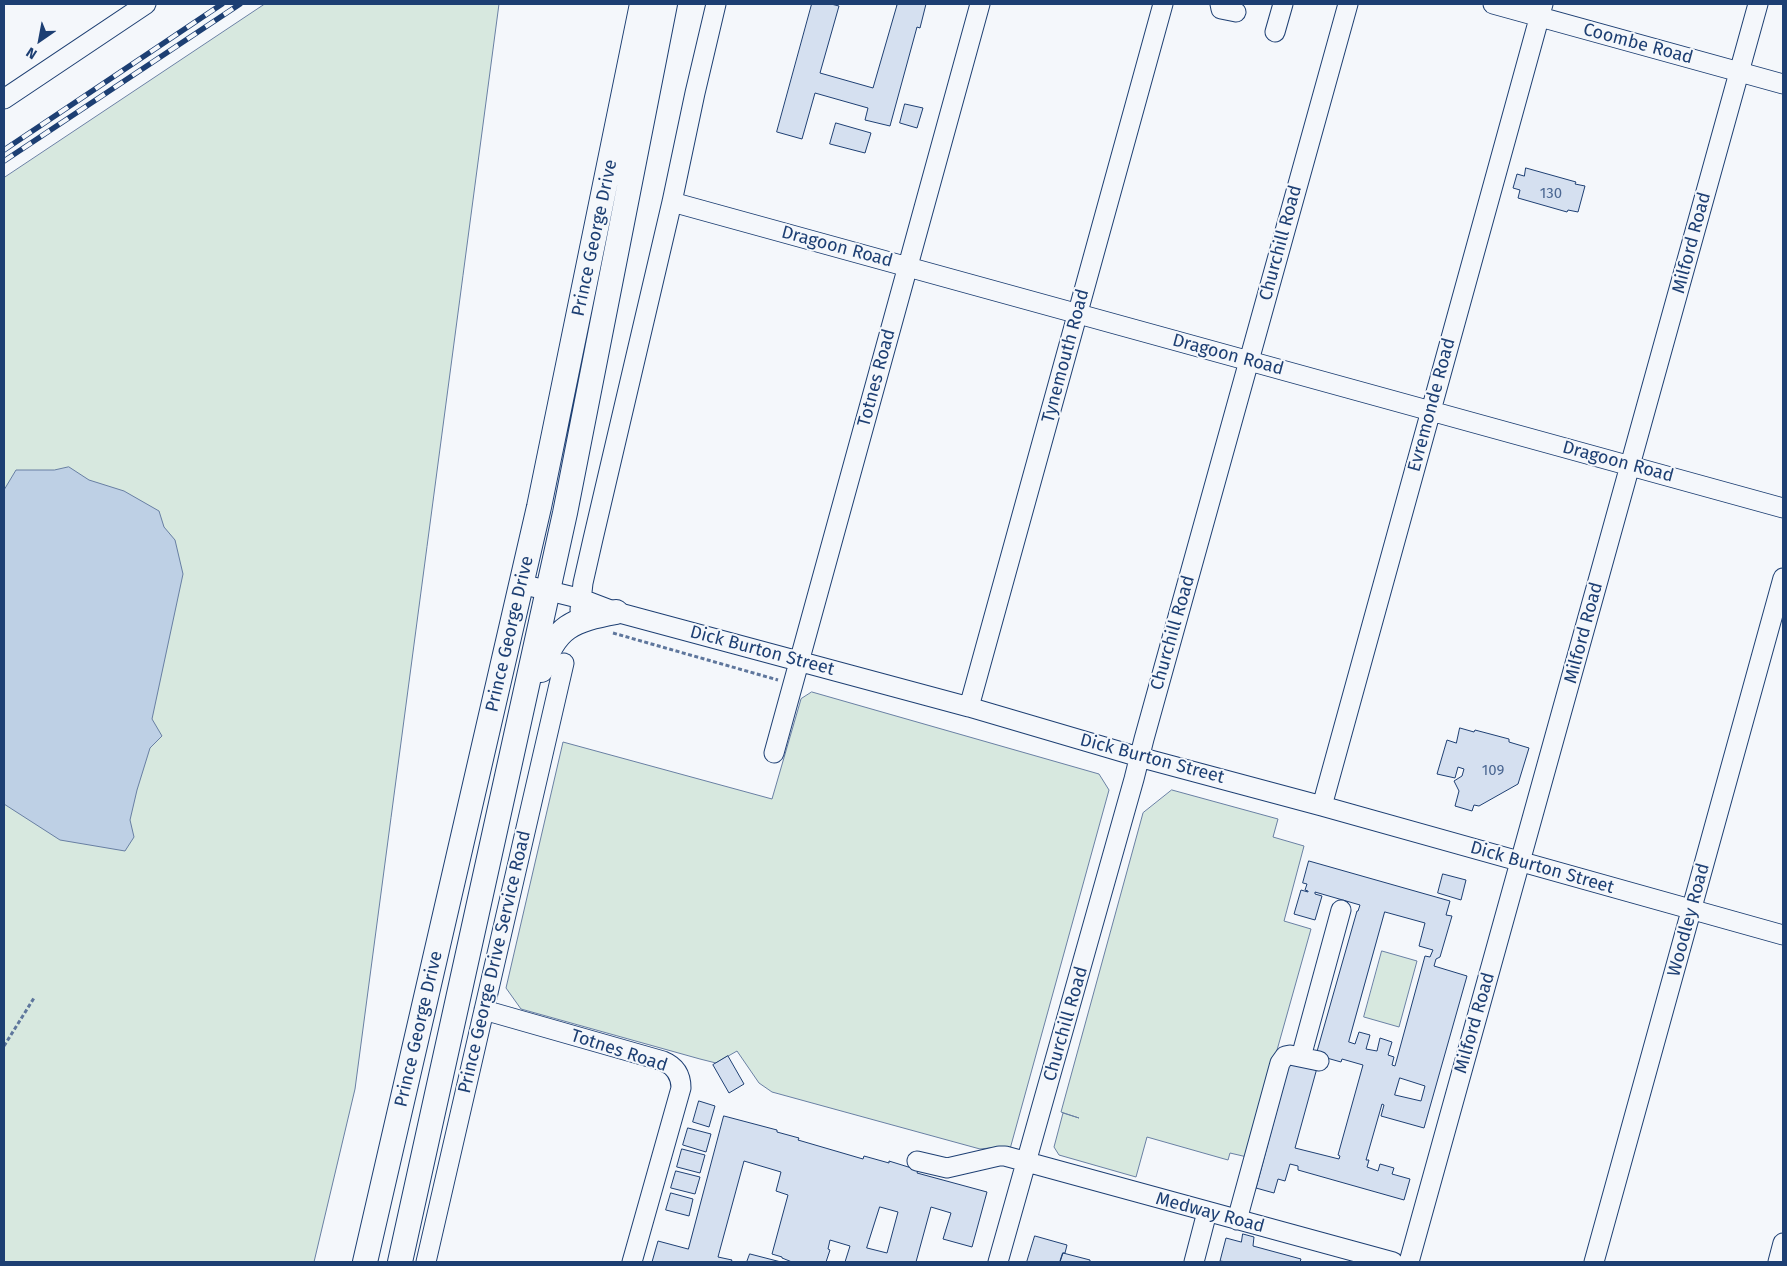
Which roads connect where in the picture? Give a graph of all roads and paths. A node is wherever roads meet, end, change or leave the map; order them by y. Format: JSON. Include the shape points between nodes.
{"nodes":[{"id":1,"x":146,"y":4,"type":"edge"},
{"id":2,"x":642,"y":4,"type":"edge"},
{"id":3,"x":666,"y":4,"type":"edge"},
{"id":4,"x":716,"y":4,"type":"edge"},
{"id":5,"x":980,"y":4,"type":"edge"},
{"id":6,"x":1163,"y":4,"type":"edge"},
{"id":7,"x":1282,"y":4,"type":"edge"},
{"id":8,"x":1348,"y":4,"type":"edge"},
{"id":9,"x":1493,"y":4,"type":"edge"},
{"id":10,"x":1758,"y":4,"type":"edge"},
{"id":11,"x":1541,"y":10,"type":"edge"},
{"id":12,"x":1275,"y":32,"type":"dead end"},
{"id":13,"x":1739,"y":72,"type":"junction"},
{"id":14,"x":1783,"y":84,"type":"edge"},
{"id":15,"x":4,"y":99,"type":"edge"},
{"id":16,"x":672,"y":202,"type":"junction"},
{"id":17,"x":908,"y":267,"type":"junction"},
{"id":18,"x":1078,"y":314,"type":"junction"},
{"id":19,"x":1249,"y":360,"type":"junction"},
{"id":20,"x":1430,"y":410,"type":"junction"},
{"id":21,"x":1631,"y":466,"type":"junction"},
{"id":22,"x":1783,"y":508,"type":"edge"},
{"id":23,"x":1783,"y":578,"type":"edge"},
{"id":24,"x":521,"y":584,"type":"junction"},
{"id":25,"x":548,"y":591,"type":"junction"},
{"id":26,"x":580,"y":610,"type":"junction"},
{"id":27,"x":613,"y":622,"type":"junction"},
{"id":28,"x":799,"y":660,"type":"junction"},
{"id":29,"x":564,"y":663,"type":"dead end"},
{"id":30,"x":778,"y":680,"type":"dead end"},
{"id":31,"x":969,"y":707,"type":"junction"},
{"id":32,"x":774,"y":753,"type":"dead end"},
{"id":33,"x":1139,"y":757,"type":"junction"},
{"id":34,"x":507,"y":780,"type":"junction"},
{"id":35,"x":1322,"y":806,"type":"junction"},
{"id":36,"x":1521,"y":862,"type":"junction"},
{"id":37,"x":1341,"y":910,"type":"dead end"},
{"id":38,"x":1692,"y":910,"type":"junction"},
{"id":39,"x":1783,"y":935,"type":"edge"},
{"id":40,"x":34,"y":998,"type":"dead end"},
{"id":41,"x":484,"y":1010,"type":"junction"},
{"id":42,"x":4,"y":1046,"type":"edge"},
{"id":43,"x":1301,"y":1056,"type":"junction"},
{"id":44,"x":1319,"y":1062,"type":"dead end"},
{"id":45,"x":917,"y":1161,"type":"dead end"},
{"id":46,"x":1027,"y":1162,"type":"junction"},
{"id":47,"x":1207,"y":1212,"type":"junction"},
{"id":48,"x":1237,"y":1220,"type":"junction"},
{"id":49,"x":1783,"y":1243,"type":"edge"},
{"id":50,"x":365,"y":1262,"type":"edge"},
{"id":51,"x":400,"y":1262,"type":"edge"},
{"id":52,"x":426,"y":1262,"type":"edge"},
{"id":53,"x":632,"y":1262,"type":"edge"},
{"id":54,"x":998,"y":1262,"type":"edge"},
{"id":55,"x":1194,"y":1262,"type":"edge"},
{"id":56,"x":1393,"y":1262,"type":"edge"},
{"id":57,"x":1410,"y":1262,"type":"edge"},
{"id":58,"x":1594,"y":1262,"type":"edge"},
{"id":59,"x":1778,"y":1262,"type":"edge"}],
"edges":[{"from":1,"to":15,"type":"street"},
{"from":2,"to":24,"type":"main road","name":"Prince George Drive"},
{"from":3,"to":25,"type":"main road","name":"Prince George Drive"},
{"from":4,"to":16,"type":"street"},
{"from":5,"to":17,"type":"street","name":"Totnes Road"},
{"from":6,"to":18,"type":"street","name":"Tynemouth Road"},
{"from":7,"to":12,"type":"street"},
{"from":8,"to":19,"type":"street","name":"Churchill Road"},
{"from":9,"to":11,"type":"street","name":"Coombe Road"},
{"from":10,"to":13,"type":"street","name":"Milford Road"},
{"from":11,"to":13,"type":"street","name":"Coombe Road"},
{"from":11,"to":20,"type":"street","name":"Evremonde Road"},
{"from":13,"to":14,"type":"street","name":"Coombe Road"},
{"from":13,"to":21,"type":"street","name":"Milford Road"},
{"from":16,"to":17,"type":"street","name":"Dragoon Road"},
{"from":16,"to":26,"type":"street","via":[[583,583]]},
{"from":17,"to":18,"type":"street","name":"Dragoon Road"},
{"from":17,"to":28,"type":"street","name":"Totnes Road"},
{"from":18,"to":19,"type":"street","name":"Dragoon Road"},
{"from":18,"to":31,"type":"street","name":"Tynemouth Road"},
{"from":19,"to":20,"type":"street","name":"Dragoon Road"},
{"from":19,"to":33,"type":"street","name":"Churchill Road"},
{"from":20,"to":21,"type":"street","name":"Dragoon Road"},
{"from":20,"to":35,"type":"street","name":"Evremonde Road"},
{"from":21,"to":22,"type":"street","name":"Dragoon Road"},
{"from":21,"to":36,"type":"street","name":"Milford Road"},
{"from":23,"to":38,"type":"street","name":"Woodley Road"},
{"from":24,"to":25,"type":"street"},
{"from":24,"to":50,"type":"main road","name":"Prince George Drive"},
{"from":25,"to":26,"type":"street"},
{"from":25,"to":34,"type":"main road","name":"Prince George Drive"},
{"from":26,"to":27,"type":"main road"},
{"from":26,"to":34,"type":"main road","via":[[546,655]]},
{"from":27,"to":28,"type":"street","name":"Dick Burton Street"},
{"from":27,"to":30,"type":"path"},
{"from":28,"to":31,"type":"street","name":"Dick Burton Street"},
{"from":28,"to":32,"type":"street","name":"Totnes Road"},
{"from":29,"to":41,"type":"street","name":"Prince George Drive Service Road"},
{"from":31,"to":33,"type":"street","name":"Dick Burton Street"},
{"from":33,"to":35,"type":"street","name":"Dick Burton Street"},
{"from":33,"to":46,"type":"street","name":"Churchill Road"},
{"from":34,"to":51,"type":"main road","name":"Prince George Drive"},
{"from":35,"to":36,"type":"street","name":"Dick Burton Street"},
{"from":36,"to":38,"type":"street","name":"Dick Burton Street"},
{"from":36,"to":57,"type":"street","name":"Milford Road","via":[[1432,1148]]},
{"from":37,"to":43,"type":"street"},
{"from":38,"to":39,"type":"street","name":"Dick Burton Street"},
{"from":38,"to":58,"type":"street","name":"Woodley Road"},
{"from":40,"to":42,"type":"path"},
{"from":41,"to":52,"type":"street","name":"Prince George Drive Service Road"},
{"from":41,"to":53,"type":"street","name":"Totnes Road","via":[[663,1061],[677,1072],[681,1088]]},
{"from":43,"to":44,"type":"street"},
{"from":43,"to":48,"type":"street","via":[[1290,1054],[1280,1064]]},
{"from":45,"to":46,"type":"street","name":"Medway Road","via":[[947,1168],[1002,1156]]},
{"from":46,"to":47,"type":"street","name":"Medway Road"},
{"from":46,"to":54,"type":"street","name":"Churchill Road"},
{"from":47,"to":48,"type":"street","name":"Medway Road"},
{"from":47,"to":55,"type":"street"},
{"from":48,"to":56,"type":"street","name":"Medway Road"},
{"from":49,"to":59,"type":"street"}]}
